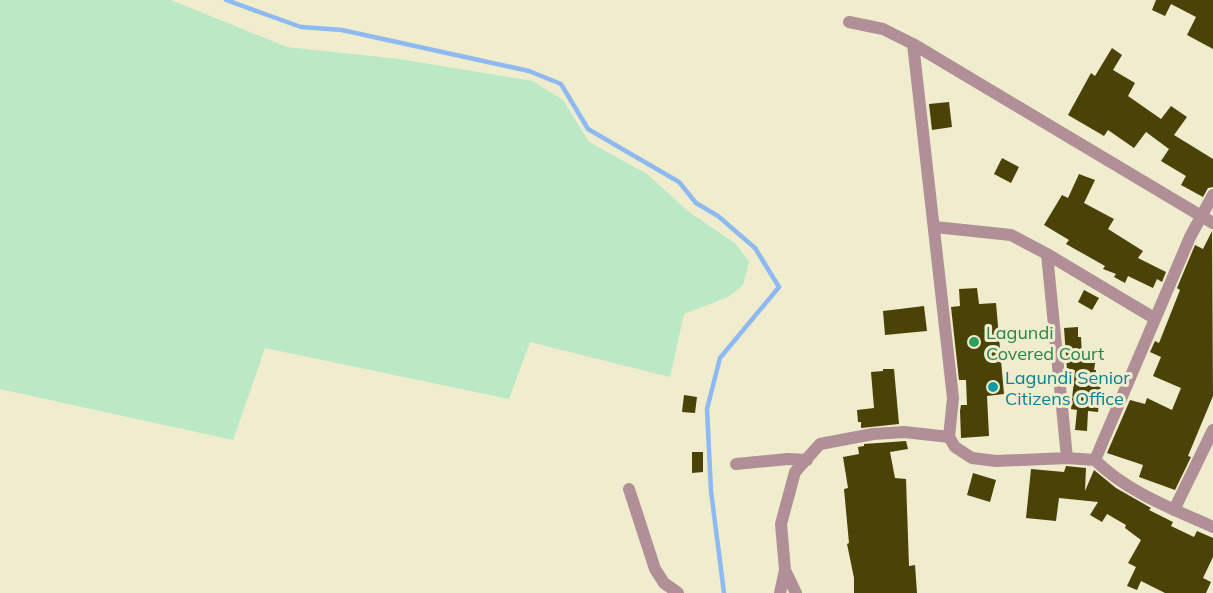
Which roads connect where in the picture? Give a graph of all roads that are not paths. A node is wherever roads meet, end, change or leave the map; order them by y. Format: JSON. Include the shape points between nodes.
{"nodes":[{"id":1,"x":849,"y":22,"type":"dead end"},
{"id":2,"x":913,"y":44,"type":"junction"},
{"id":3,"x":1213,"y":195,"type":"edge"},
{"id":4,"x":1201,"y":217,"type":"junction"},
{"id":5,"x":1213,"y":223,"type":"edge"},
{"id":6,"x":935,"y":227,"type":"junction"},
{"id":7,"x":1047,"y":254,"type":"junction"},
{"id":8,"x":1154,"y":318,"type":"junction"},
{"id":9,"x":1213,"y":430,"type":"edge"},
{"id":10,"x":949,"y":437,"type":"junction"},
{"id":11,"x":1067,"y":458,"type":"junction"},
{"id":12,"x":807,"y":460,"type":"junction"},
{"id":13,"x":1095,"y":460,"type":"junction"},
{"id":14,"x":736,"y":464,"type":"dead end"},
{"id":15,"x":629,"y":489,"type":"dead end"},
{"id":16,"x":1174,"y":510,"type":"junction"},
{"id":17,"x":1213,"y":527,"type":"edge"},
{"id":18,"x":785,"y":570,"type":"junction"},
{"id":19,"x":678,"y":593,"type":"edge"},
{"id":20,"x":780,"y":593,"type":"edge"},
{"id":21,"x":796,"y":593,"type":"edge"}],
"edges":[{"from":1,"to":2,"type":"street","via":[[883,29]]},
{"from":2,"to":4,"type":"street"},
{"from":2,"to":6,"type":"street"},
{"from":3,"to":4,"type":"street"},
{"from":4,"to":5,"type":"street"},
{"from":4,"to":8,"type":"street"},
{"from":6,"to":7,"type":"street","via":[[1011,235]]},
{"from":6,"to":10,"type":"street","via":[[952,398]]},
{"from":7,"to":8,"type":"street"},
{"from":7,"to":11,"type":"street"},
{"from":8,"to":13,"type":"street"},
{"from":9,"to":16,"type":"street"},
{"from":10,"to":11,"type":"street","via":[[955,447],[972,458]]},
{"from":10,"to":12,"type":"street","via":[[904,432],[873,434],[820,444]]},
{"from":11,"to":13,"type":"street"},
{"from":12,"to":14,"type":"street"},
{"from":12,"to":18,"type":"street","via":[[795,472],[781,524]]},
{"from":13,"to":16,"type":"street","via":[[1129,486]]},
{"from":15,"to":19,"type":"street","via":[[655,569],[664,584]]},
{"from":16,"to":17,"type":"street"},
{"from":18,"to":20,"type":"street"},
{"from":18,"to":21,"type":"street"}]}
